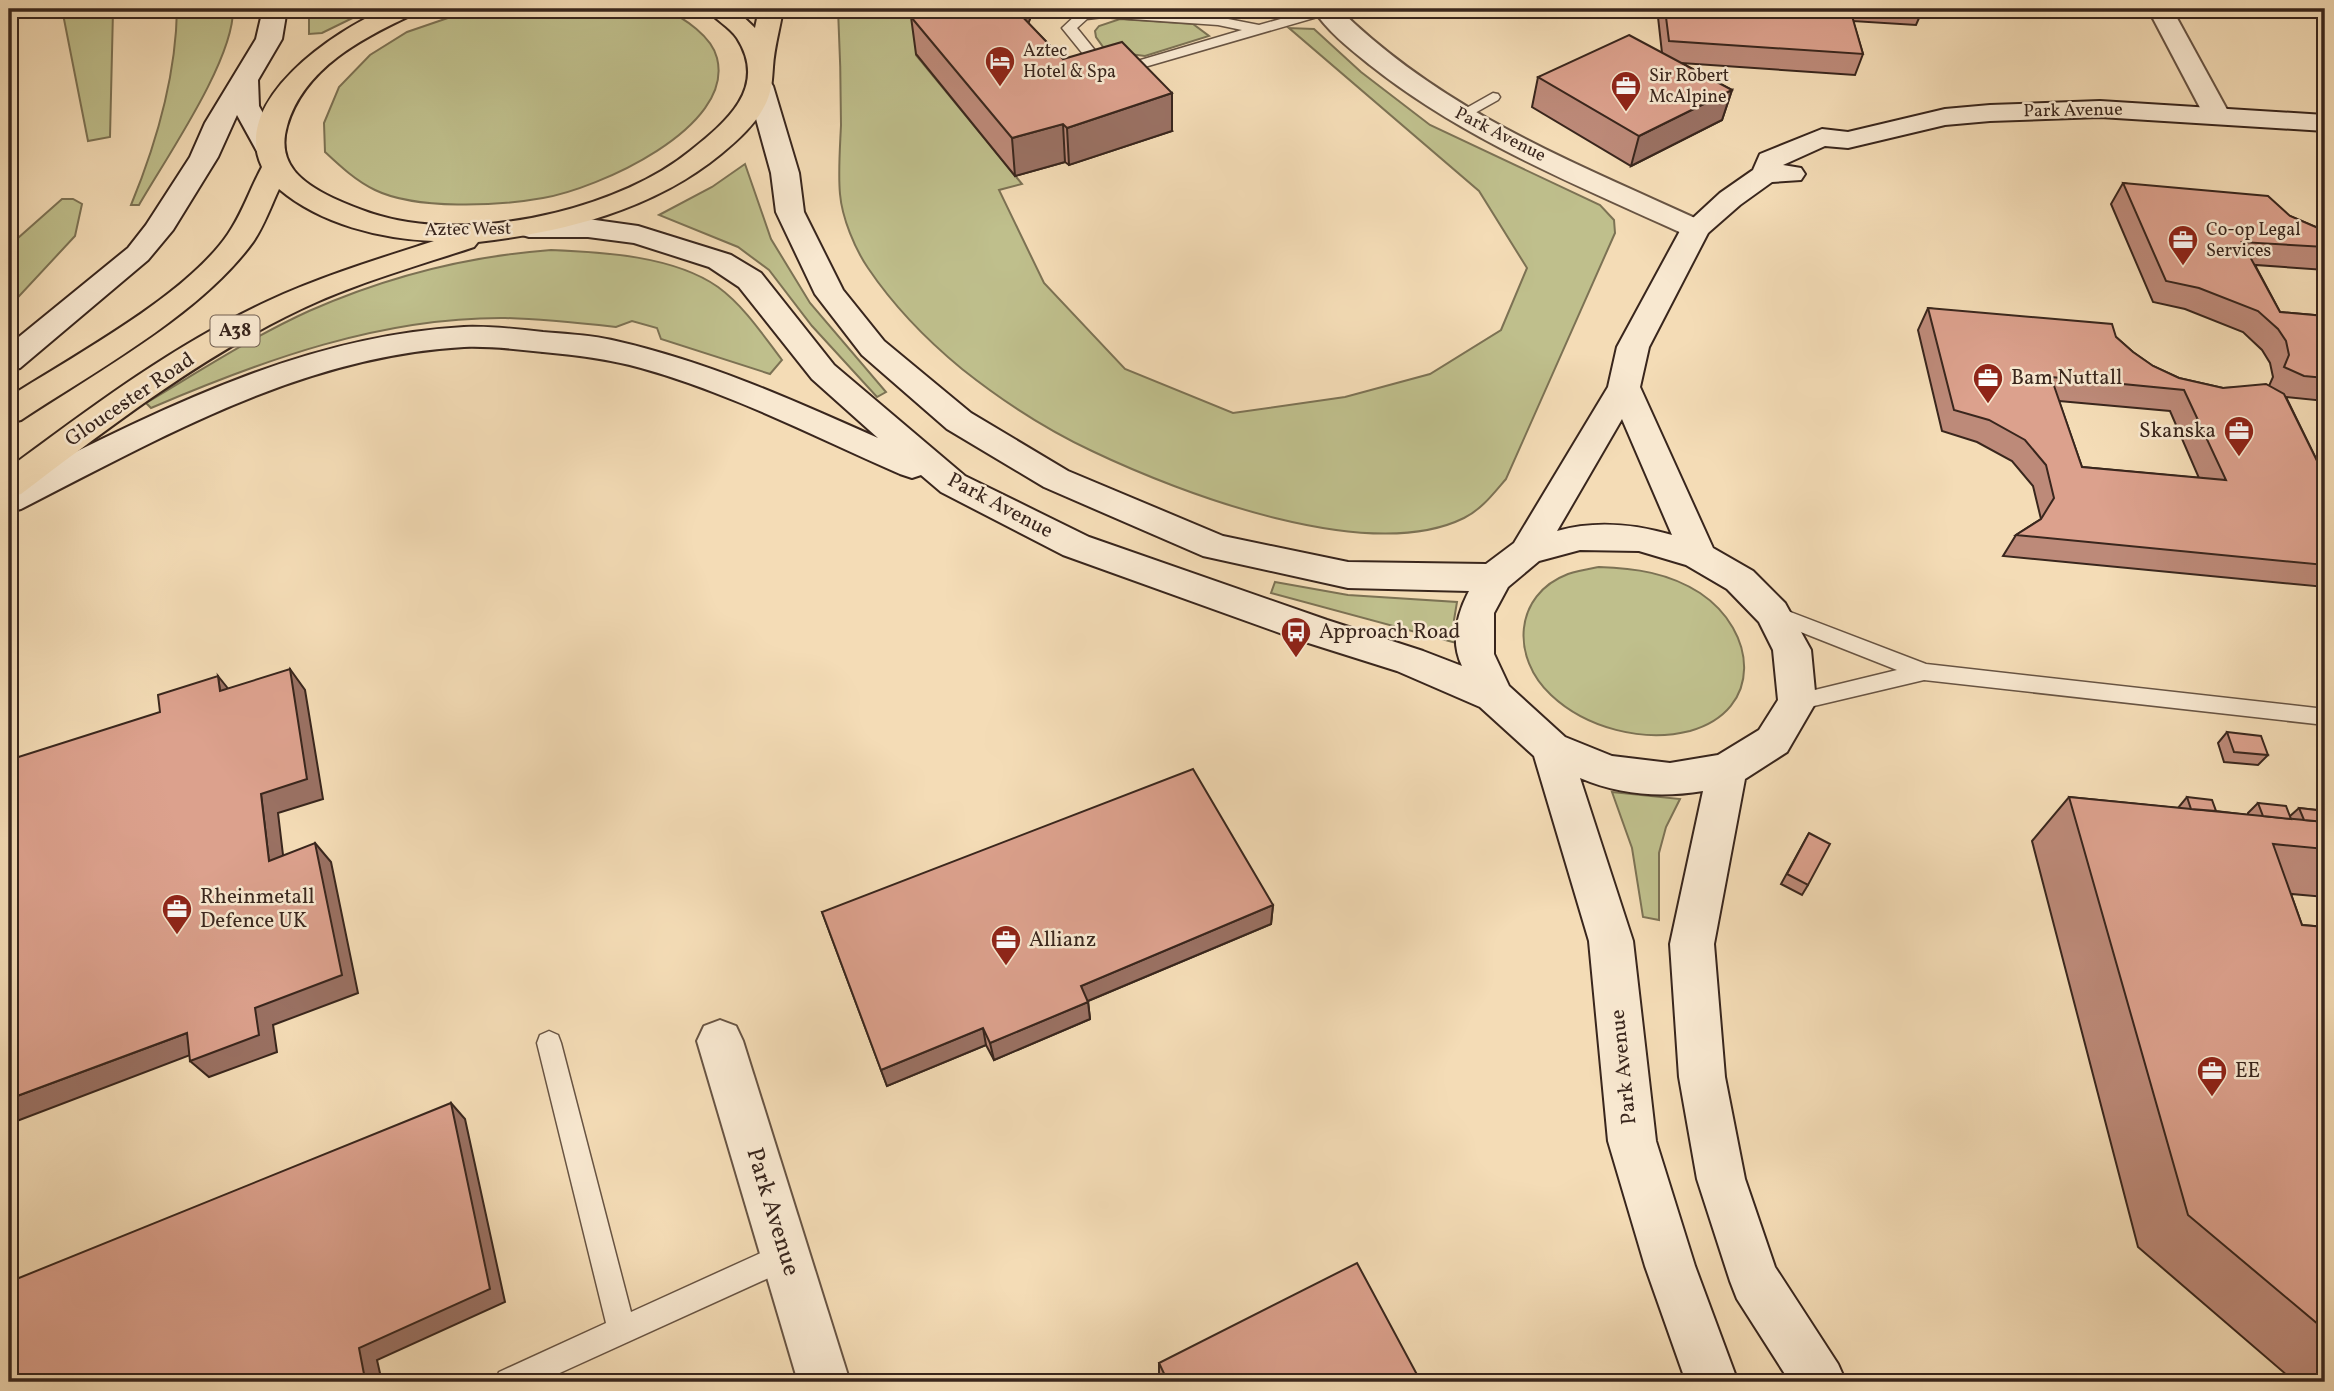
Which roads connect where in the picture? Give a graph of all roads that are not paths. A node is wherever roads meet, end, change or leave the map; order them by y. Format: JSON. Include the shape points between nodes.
{"nodes":[{"id":1,"x":275,"y":9,"type":"edge"},
{"id":2,"x":405,"y":9,"type":"edge"},
{"id":3,"x":719,"y":9,"type":"edge"},
{"id":4,"x":771,"y":9,"type":"edge"},
{"id":5,"x":1326,"y":9,"type":"edge"},
{"id":6,"x":2160,"y":9,"type":"edge"},
{"id":7,"x":1257,"y":29,"type":"junction"},
{"id":8,"x":761,"y":75,"type":"junction"},
{"id":9,"x":245,"y":81,"type":"junction"},
{"id":10,"x":1493,"y":97,"type":"dead end"},
{"id":11,"x":1461,"y":115,"type":"junction"},
{"id":12,"x":2217,"y":115,"type":"junction"},
{"id":13,"x":2325,"y":123,"type":"edge"},
{"id":14,"x":272,"y":159,"type":"junction"},
{"id":15,"x":529,"y":228,"type":"junction"},
{"id":16,"x":1696,"y":229,"type":"junction"},
{"id":17,"x":489,"y":232,"type":"junction"},
{"id":18,"x":9,"y":360,"type":"edge"},
{"id":19,"x":1624,"y":387,"type":"junction"},
{"id":20,"x":9,"y":412,"type":"edge"},
{"id":21,"x":953,"y":484,"type":"junction"},
{"id":22,"x":9,"y":485,"type":"edge"},
{"id":23,"x":9,"y":500,"type":"edge"},
{"id":24,"x":1528,"y":552,"type":"junction"},
{"id":25,"x":1699,"y":556,"type":"junction"},
{"id":26,"x":1494,"y":578,"type":"junction"},
{"id":27,"x":1772,"y":613,"type":"junction"},
{"id":28,"x":1924,"y":672,"type":"junction"},
{"id":29,"x":1494,"y":696,"type":"junction"},
{"id":30,"x":1797,"y":702,"type":"junction"},
{"id":31,"x":2325,"y":717,"type":"edge"},
{"id":32,"x":1551,"y":748,"type":"junction"},
{"id":33,"x":1727,"y":770,"type":"junction"},
{"id":34,"x":720,"y":1041,"type":"dead end"},
{"id":35,"x":548,"y":1043,"type":"dead end"},
{"id":36,"x":786,"y":1256,"type":"junction"},
{"id":37,"x":622,"y":1330,"type":"junction"},
{"id":38,"x":509,"y":1382,"type":"edge"},
{"id":39,"x":824,"y":1382,"type":"edge"},
{"id":40,"x":1712,"y":1382,"type":"edge"},
{"id":41,"x":1820,"y":1382,"type":"edge"}],
"edges":[{"from":1,"to":9,"type":"street","via":[[269,39]]},
{"from":2,"to":14,"type":"main road","via":[[363,27],[301,77],[274,118]]},
{"from":3,"to":8,"type":"main road","via":[[749,34]]},
{"from":4,"to":8,"type":"main road"},
{"from":5,"to":7,"type":"lane"},
{"from":5,"to":11,"type":"street","name":"Park Avenue","via":[[1391,71]]},
{"from":6,"to":12,"type":"street"},
{"from":7,"to":7,"type":"lane","via":[[1117,71],[1101,67],[1069,28],[1083,16],[1102,13],[1218,21]]},
{"from":8,"to":15,"type":"main road","name":"Aztec West","via":[[747,116],[693,164],[616,205]]},
{"from":8,"to":26,"type":"street","via":[[790,212],[830,294],[873,348],[959,421],[1056,479],[1216,547],[1348,575]]},
{"from":9,"to":14,"type":"street","via":[[246,106]]},
{"from":9,"to":18,"type":"street","via":[[219,122],[204,158],[138,254]]},
{"from":10,"to":11,"type":"lane"},
{"from":11,"to":16,"type":"street","name":"Park Avenue"},
{"from":12,"to":13,"type":"street","name":"Park Avenue"},
{"from":12,"to":16,"type":"street","name":"Park Avenue","via":[[2100,108],[1945,117],[1848,140],[1839,153],[1795,174],[1766,174]]},
{"from":14,"to":17,"type":"main road","name":"Aztec West","via":[[294,188],[329,211],[425,233]]},
{"from":14,"to":20,"type":"main road","via":[[241,239],[209,273],[170,307]]},
{"from":15,"to":17,"type":"main road","name":"Aztec West"},
{"from":15,"to":21,"type":"street","name":"Park Avenue","via":[[588,228],[638,235],[720,261],[750,280],[823,372]]},
{"from":16,"to":19,"type":"street","name":"Park Avenue","via":[[1633,347]]},
{"from":17,"to":22,"type":"main road","name":"Gloucester Road","number":"A38","via":[[251,321],[115,407]]},
{"from":19,"to":24,"type":"street","name":"Park Avenue"},
{"from":19,"to":25,"type":"street"},
{"from":21,"to":23,"type":"street","via":[[718,383],[616,351],[463,337],[355,352],[287,371],[227,393]]},
{"from":21,"to":29,"type":"street","name":"Park Avenue","via":[[1076,546],[1410,661]]},
{"from":24,"to":25,"type":"street","via":[[1580,537],[1603,537],[1639,538]]},
{"from":24,"to":26,"type":"street"},
{"from":25,"to":27,"type":"street","via":[[1740,580]]},
{"from":26,"to":29,"type":"street","via":[[1476,613],[1475,654]]},
{"from":27,"to":28,"type":"lane"},
{"from":27,"to":30,"type":"street","via":[[1792,650]]},
{"from":28,"to":30,"type":"lane"},
{"from":28,"to":31,"type":"lane"},
{"from":29,"to":32,"type":"street"},
{"from":30,"to":33,"type":"street","via":[[1773,741]]},
{"from":32,"to":33,"type":"street","via":[[1608,772],[1670,780]]},
{"from":32,"to":40,"type":"street","name":"Park Avenue","via":[[1611,941],[1632,1141]]},
{"from":33,"to":41,"type":"street","via":[[1692,944],[1702,1077],[1721,1179],[1755,1281]]},
{"from":34,"to":36,"type":"street","name":"Park Avenue"},
{"from":35,"to":37,"type":"lane"},
{"from":36,"to":37,"type":"lane"},
{"from":36,"to":39,"type":"street","name":"Park Avenue"},
{"from":37,"to":38,"type":"lane"}]}
